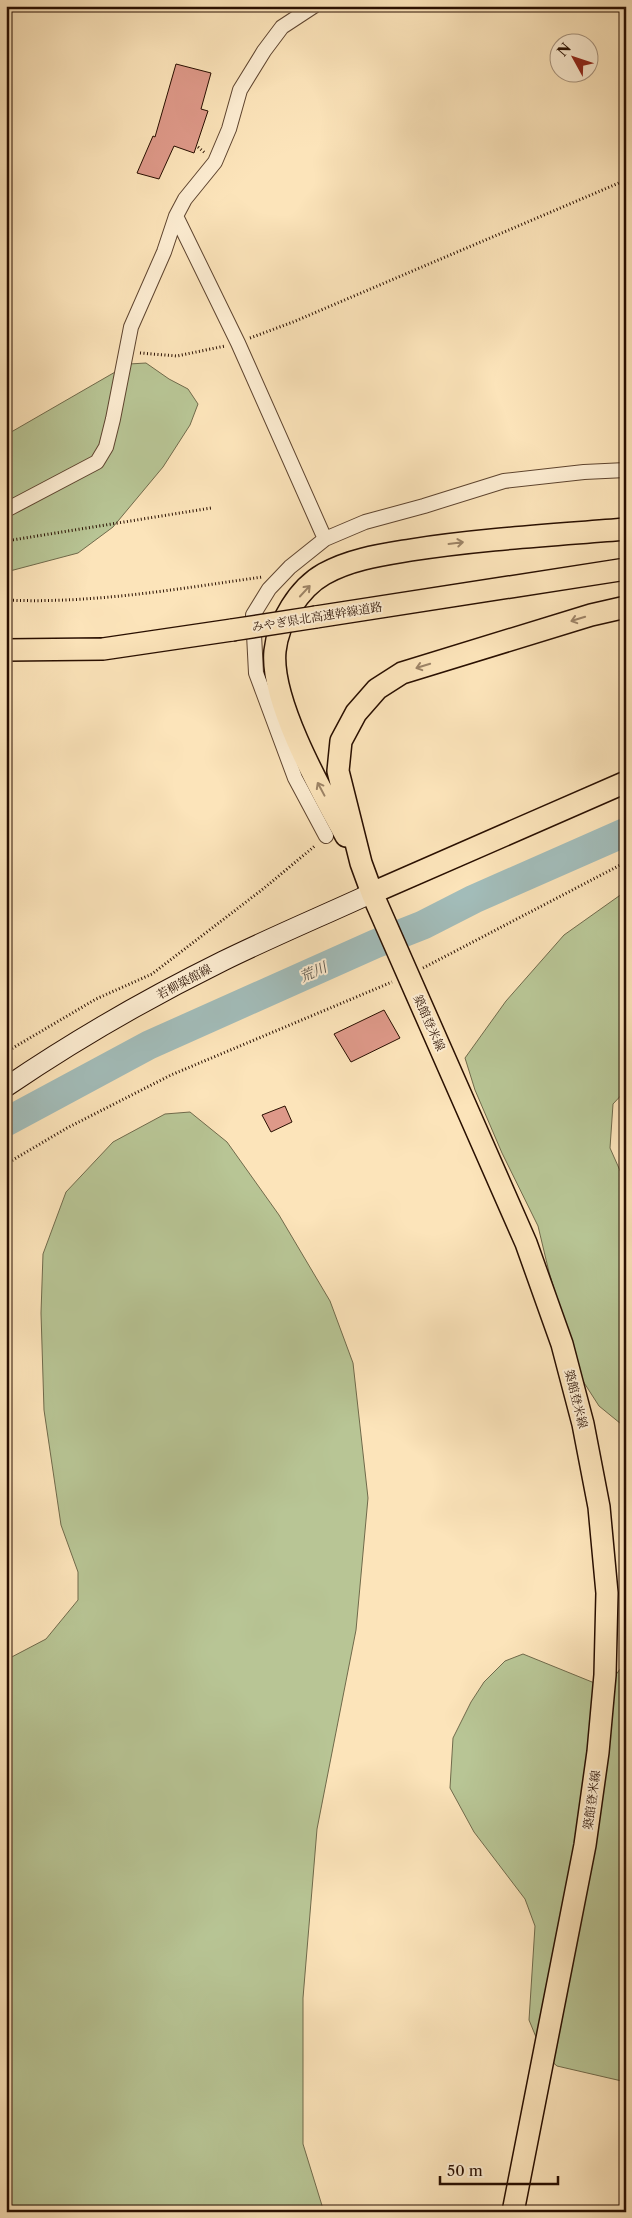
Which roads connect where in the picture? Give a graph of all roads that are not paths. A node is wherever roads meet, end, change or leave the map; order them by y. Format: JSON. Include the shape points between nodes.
{"nodes":[{"id":1,"x":314,"y":6,"type":"edge"},
{"id":2,"x":176,"y":216,"type":"junction"},
{"id":3,"x":626,"y":470,"type":"edge"},
{"id":4,"x":6,"y":510,"type":"edge"},
{"id":5,"x":626,"y":529,"type":"edge"},
{"id":6,"x":325,"y":539,"type":"junction"},
{"id":7,"x":626,"y":569,"type":"edge"},
{"id":8,"x":626,"y":607,"type":"edge"},
{"id":9,"x":6,"y":650,"type":"edge"},
{"id":10,"x":626,"y":782,"type":"edge"},
{"id":11,"x":326,"y":836,"type":"road end"},
{"id":12,"x":361,"y":863,"type":"junction"},
{"id":13,"x":376,"y":903,"type":"junction"},
{"id":14,"x":6,"y":1087,"type":"edge"},
{"id":15,"x":513,"y":2212,"type":"edge"}],
"edges":[{"from":1,"to":2,"type":"street","via":[[282,27],[264,51],[240,90],[215,162],[185,199]]},
{"from":2,"to":4,"type":"street","via":[[131,327],[106,447],[97,462]]},
{"from":2,"to":6,"type":"street","via":[[238,343]]},
{"from":3,"to":6,"type":"street","via":[[504,480],[365,522]]},
{"from":12,"to":5,"type":"main road","one_way":true,"via":[[313,774],[284,704],[275,652],[279,632],[291,606],[322,575],[346,563],[371,557],[456,543]]},
{"from":6,"to":11,"type":"street","via":[[278,579],[253,615],[256,673],[295,778]]},
{"from":7,"to":9,"type":"main road","name":"みやぎ県北高速幹線道路","bridge":true,"via":[[103,649]]},
{"from":8,"to":12,"type":"main road","one_way":true,"via":[[402,673],[377,688],[356,713],[341,741],[338,771]]},
{"from":10,"to":13,"type":"main road"},
{"from":12,"to":13,"type":"main road","name":"築館登米線"},
{"from":13,"to":14,"type":"main road","name":"若柳築館線","via":[[224,961],[170,988]]},
{"from":13,"to":15,"type":"main road","name":"築館登米線","via":[[526,1243],[562,1344],[583,1424],[599,1507],[607,1594],[603,1704],[585,1845]]}]}
